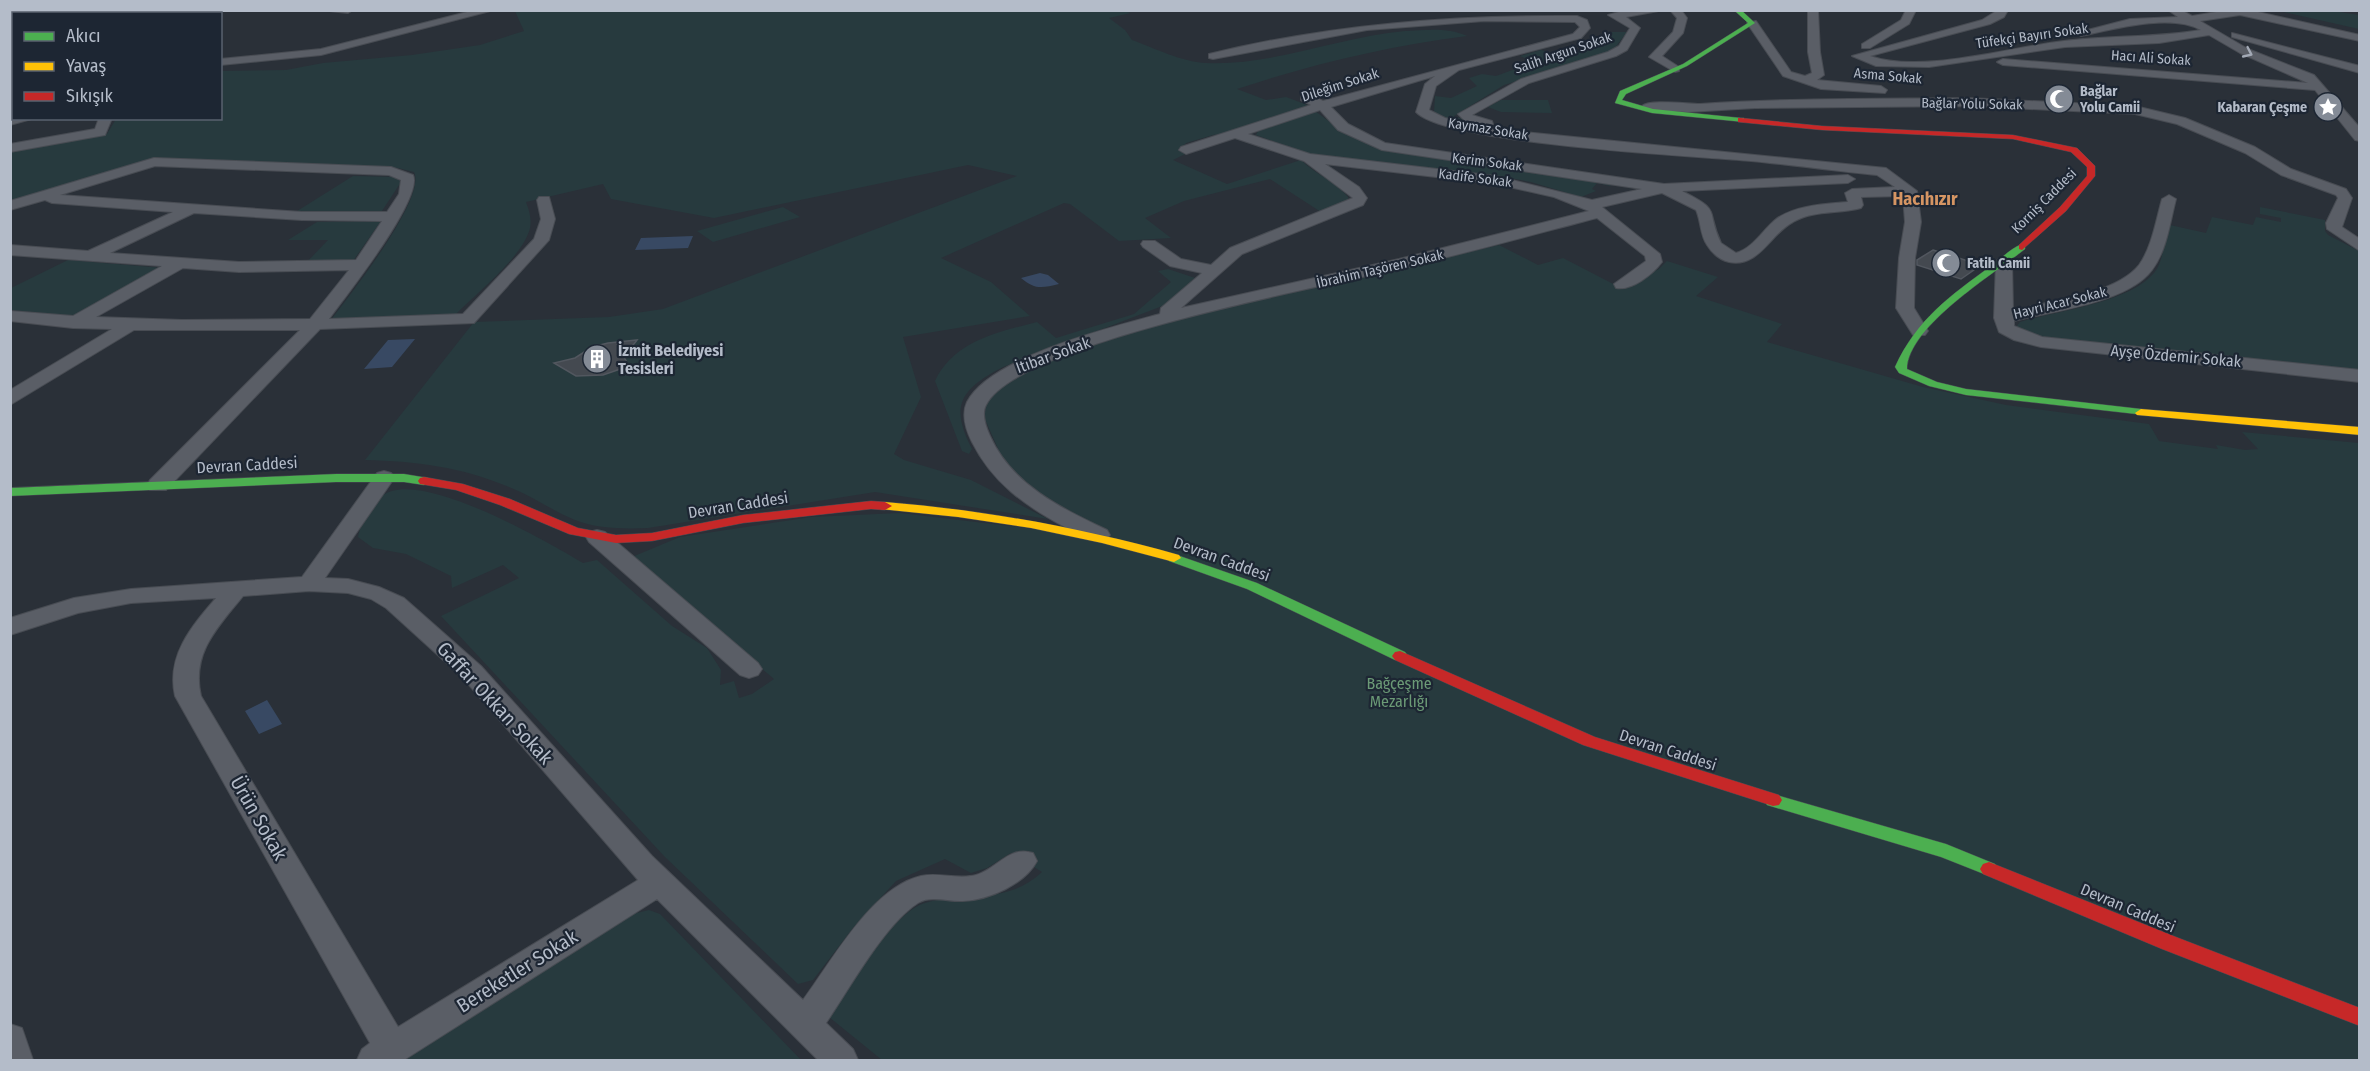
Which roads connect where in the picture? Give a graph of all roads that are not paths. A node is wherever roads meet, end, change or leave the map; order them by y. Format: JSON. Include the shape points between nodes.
{"nodes":[{"id":1,"x":325,"y":10,"type":"edge"},
{"id":2,"x":348,"y":10,"type":"edge"},
{"id":3,"x":489,"y":10,"type":"edge"},
{"id":4,"x":1659,"y":10,"type":"edge"},
{"id":5,"x":1675,"y":10,"type":"edge"},
{"id":6,"x":1737,"y":10,"type":"edge"},
{"id":7,"x":1813,"y":10,"type":"edge"},
{"id":8,"x":1911,"y":10,"type":"edge"},
{"id":9,"x":2003,"y":10,"type":"edge"},
{"id":10,"x":2173,"y":10,"type":"edge"},
{"id":11,"x":2235,"y":11,"type":"edge"},
{"id":12,"x":476,"y":14,"type":"junction"},
{"id":13,"x":1328,"y":21,"type":"dead end"},
{"id":14,"x":2193,"y":22,"type":"junction"},
{"id":15,"x":1752,"y":23,"type":"junction"},
{"id":16,"x":2211,"y":32,"type":"junction"},
{"id":17,"x":1316,"y":34,"type":"junction"},
{"id":18,"x":336,"y":36,"type":"dead end"},
{"id":19,"x":2360,"y":38,"type":"edge"},
{"id":20,"x":2100,"y":42,"type":"junction"},
{"id":21,"x":290,"y":43,"type":"dead end"},
{"id":22,"x":222,"y":54,"type":"edge"},
{"id":23,"x":1213,"y":56,"type":"dead end"},
{"id":24,"x":1858,"y":56,"type":"junction"},
{"id":25,"x":1981,"y":59,"type":"junction"},
{"id":26,"x":222,"y":62,"type":"edge"},
{"id":27,"x":1455,"y":68,"type":"junction"},
{"id":28,"x":1675,"y":69,"type":"junction"},
{"id":29,"x":2360,"y":70,"type":"edge"},
{"id":30,"x":1804,"y":81,"type":"junction"},
{"id":31,"x":2319,"y":87,"type":"junction"},
{"id":32,"x":1305,"y":97,"type":"dead end"},
{"id":33,"x":1968,"y":102,"type":"junction"},
{"id":34,"x":1623,"y":104,"type":"junction"},
{"id":35,"x":1323,"y":106,"type":"junction"},
{"id":36,"x":105,"y":120,"type":"edge"},
{"id":37,"x":1236,"y":134,"type":"junction"},
{"id":38,"x":2360,"y":137,"type":"edge"},
{"id":39,"x":1570,"y":141,"type":"junction"},
{"id":40,"x":10,"y":148,"type":"edge"},
{"id":41,"x":1186,"y":150,"type":"dead end"},
{"id":42,"x":1308,"y":158,"type":"junction"},
{"id":43,"x":1890,"y":176,"type":"junction"},
{"id":44,"x":1664,"y":188,"type":"junction"},
{"id":45,"x":1910,"y":191,"type":"junction"},
{"id":46,"x":35,"y":198,"type":"junction"},
{"id":47,"x":2169,"y":199,"type":"dead end"},
{"id":48,"x":544,"y":200,"type":"dead end"},
{"id":49,"x":10,"y":206,"type":"edge"},
{"id":50,"x":195,"y":207,"type":"junction"},
{"id":51,"x":1596,"y":209,"type":"junction"},
{"id":52,"x":392,"y":217,"type":"junction"},
{"id":53,"x":1149,"y":244,"type":"dead end"},
{"id":54,"x":2360,"y":246,"type":"edge"},
{"id":55,"x":10,"y":250,"type":"edge"},
{"id":56,"x":88,"y":257,"type":"junction"},
{"id":57,"x":2004,"y":262,"type":"junction"},
{"id":58,"x":178,"y":264,"type":"junction"},
{"id":59,"x":361,"y":265,"type":"junction"},
{"id":60,"x":1213,"y":270,"type":"junction"},
{"id":61,"x":1622,"y":284,"type":"dead end"},
{"id":62,"x":10,"y":316,"type":"edge"},
{"id":63,"x":2003,"y":318,"type":"junction"},
{"id":64,"x":1158,"y":319,"type":"junction"},
{"id":65,"x":73,"y":323,"type":"junction"},
{"id":66,"x":315,"y":325,"type":"junction"},
{"id":67,"x":128,"y":326,"type":"junction"},
{"id":68,"x":1919,"y":331,"type":"junction"},
{"id":69,"x":2360,"y":376,"type":"edge"},
{"id":70,"x":10,"y":399,"type":"edge"},
{"id":71,"x":2360,"y":431,"type":"edge"},
{"id":72,"x":384,"y":477,"type":"junction"},
{"id":73,"x":158,"y":486,"type":"junction"},
{"id":74,"x":10,"y":492,"type":"edge"},
{"id":75,"x":597,"y":537,"type":"junction"},
{"id":76,"x":1103,"y":537,"type":"junction"},
{"id":77,"x":309,"y":584,"type":"junction"},
{"id":78,"x":237,"y":588,"type":"junction"},
{"id":79,"x":10,"y":627,"type":"edge"},
{"id":80,"x":749,"y":669,"type":"dead end"},
{"id":81,"x":1022,"y":861,"type":"dead end"},
{"id":82,"x":660,"y":882,"type":"junction"},
{"id":83,"x":2360,"y":1017,"type":"edge"},
{"id":84,"x":805,"y":1025,"type":"junction"},
{"id":85,"x":10,"y":1039,"type":"edge"},
{"id":86,"x":383,"y":1055,"type":"edge"},
{"id":87,"x":16,"y":1060,"type":"edge"},
{"id":88,"x":841,"y":1060,"type":"edge"}],
"edges":[{"from":1,"to":2,"type":"street"},
{"from":3,"to":12,"type":"street"},
{"from":4,"to":39,"type":"street","name":"Salih Argun Sokak","via":[[1613,15],[1635,28],[1617,52],[1525,81],[1464,114],[1477,121]]},
{"from":5,"to":28,"type":"street","via":[[1682,18],[1678,33],[1655,57]]},
{"from":6,"to":15,"type":"main road"},
{"from":7,"to":30,"type":"street","via":[[1818,75]]},
{"from":8,"to":24,"type":"street","via":[[1905,22],[1868,44]]},
{"from":9,"to":24,"type":"street","via":[[1986,22]]},
{"from":10,"to":14,"type":"street"},
{"from":11,"to":14,"type":"street"},
{"from":11,"to":19,"type":"street"},
{"from":12,"to":18,"type":"street"},
{"from":12,"to":26,"type":"street","via":[[321,52]]},
{"from":13,"to":17,"type":"street"},
{"from":14,"to":16,"type":"street"},
{"from":14,"to":20,"type":"street","via":[[2130,22],[2077,34]]},
{"from":14,"to":29,"type":"street"},
{"from":15,"to":28,"type":"main road"},
{"from":15,"to":30,"type":"street","via":[[1784,71]]},
{"from":16,"to":20,"type":"street","name":"Tüfekçi Bayırı Sokak","via":[[2157,40]]},
{"from":16,"to":31,"type":"street","one_way":true,"via":[[2260,59],[2310,77]]},
{"from":17,"to":23,"type":"street","name":"Kaymaz Sokak"},
{"from":17,"to":27,"type":"street","name":"Kaymaz Sokak","via":[[1493,17],[1566,17],[1584,25],[1584,31],[1577,36]]},
{"from":20,"to":25,"type":"street","name":"Tüfekçi Bayırı Sokak"},
{"from":21,"to":22,"type":"street"},
{"from":24,"to":25,"type":"street","name":"Tüfekçi Bayırı Sokak","via":[[1894,64]]},
{"from":25,"to":31,"type":"street","name":"Hacı Ali Sokak"},
{"from":27,"to":35,"type":"street","name":"Dileğim Sokak"},
{"from":27,"to":39,"type":"street","name":"Kaymaz Sokak","via":[[1431,84],[1422,108],[1425,115],[1452,125]]},
{"from":28,"to":34,"type":"main road","via":[[1623,93],[1618,98]]},
{"from":30,"to":33,"type":"street","name":"Asma Sokak"},
{"from":31,"to":38,"type":"street"},
{"from":32,"to":35,"type":"street"},
{"from":33,"to":34,"type":"street","name":"Bağlar Yolu Sokak","via":[[1688,108]]},
{"from":33,"to":54,"type":"street","name":"Bağlar Yolu Sokak","via":[[2126,109],[2181,121],[2250,150],[2286,172],[2341,192],[2345,198],[2335,229]]},
{"from":34,"to":57,"type":"main road","name":"Korniş Caddesi","via":[[1659,112],[1793,125],[2013,137],[2066,147],[2080,154],[2093,171],[2087,183]]},
{"from":35,"to":37,"type":"street","name":"Dileğim Sokak"},
{"from":35,"to":44,"type":"street","name":"Kerim Sokak","via":[[1342,127],[1382,146]]},
{"from":36,"to":40,"type":"street","via":[[100,132]]},
{"from":37,"to":41,"type":"street","name":"Dileğim Sokak"},
{"from":37,"to":42,"type":"street","name":"Kadife Sokak"},
{"from":39,"to":43,"type":"street","name":"Kaymaz Sokak","via":[[1869,170]]},
{"from":42,"to":51,"type":"street","name":"Kadife Sokak","via":[[1496,180],[1541,189]]},
{"from":42,"to":60,"type":"street","via":[[1354,190],[1360,198],[1358,202],[1247,246]]},
{"from":43,"to":44,"type":"street"},
{"from":43,"to":45,"type":"street","name":"Kaymaz Sokak"},
{"from":44,"to":45,"type":"street","via":[[1701,207],[1715,247],[1729,257],[1740,258],[1750,255],[1790,217],[1856,205],[1852,193]]},
{"from":44,"to":51,"type":"street","name":"İbrahim Taşören Sokak"},
{"from":45,"to":68,"type":"street","via":[[1913,222],[1905,302]]},
{"from":46,"to":49,"type":"street"},
{"from":46,"to":50,"type":"street"},
{"from":46,"to":52,"type":"street","via":[[154,162],[391,171],[403,173],[409,183]]},
{"from":47,"to":63,"type":"street","name":"Hayri Acar Sokak","via":[[2159,237],[2144,268],[2127,283]]},
{"from":48,"to":66,"type":"street","via":[[548,219],[541,240],[468,319]]},
{"from":50,"to":52,"type":"street","via":[[302,216]]},
{"from":50,"to":56,"type":"street"},
{"from":51,"to":61,"type":"street","name":"Kadife Sokak","via":[[1652,254],[1651,267]]},
{"from":51,"to":64,"type":"street","name":"İbrahim Taşören Sokak","via":[[1442,254]]},
{"from":52,"to":59,"type":"street"},
{"from":53,"to":60,"type":"street","via":[[1176,263]]},
{"from":55,"to":56,"type":"street"},
{"from":56,"to":58,"type":"street"},
{"from":57,"to":63,"type":"street"},
{"from":57,"to":68,"type":"main road","name":"Korniş Caddesi","via":[[1940,310]]},
{"from":58,"to":59,"type":"street"},
{"from":58,"to":65,"type":"street"},
{"from":59,"to":66,"type":"street"},
{"from":60,"to":64,"type":"street"},
{"from":62,"to":65,"type":"street"},
{"from":63,"to":69,"type":"street","name":"Ayşe Özdemir Sokak","via":[[2005,328],[2041,342]]},
{"from":64,"to":76,"type":"street","name":"İtibar Sokak","via":[[1007,372],[985,390],[975,412],[987,453],[1009,480],[1042,505]]},
{"from":65,"to":67,"type":"street"},
{"from":66,"to":67,"type":"street"},
{"from":66,"to":73,"type":"street"},
{"from":67,"to":70,"type":"street"},
{"from":68,"to":71,"type":"main road","name":"Korniş Caddesi","via":[[1901,367],[1929,382],[2007,397],[2128,412]]},
{"from":72,"to":73,"type":"main road","name":"Devran Caddesi"},
{"from":72,"to":75,"type":"main road","name":"Devran Caddesi","via":[[458,487]]},
{"from":72,"to":77,"type":"street"},
{"from":73,"to":74,"type":"main road","name":"Devran Caddesi"},
{"from":75,"to":76,"type":"main road","name":"Devran Caddesi","via":[[652,537],[743,519],[871,505],[952,511]]},
{"from":75,"to":80,"type":"street"},
{"from":76,"to":83,"type":"main road","name":"Devran Caddesi","via":[[1252,586],[1464,687],[1589,741],[1710,782],[1946,851]]},
{"from":77,"to":78,"type":"street","name":"Gaffar Okkan Sokak"},
{"from":77,"to":82,"type":"street","name":"Gaffar Okkan Sokak","via":[[364,589],[395,603],[472,672]]},
{"from":78,"to":79,"type":"street","name":"Gaffar Okkan Sokak","via":[[103,600]]},
{"from":78,"to":86,"type":"street","name":"Ürün Sokak","via":[[193,644],[183,683]]},
{"from":81,"to":84,"type":"street","via":[[984,885],[969,889],[928,887],[903,897],[887,910]]},
{"from":82,"to":84,"type":"street","name":"Gaffar Okkan Sokak"},
{"from":82,"to":86,"type":"street","name":"Bereketler Sokak"},
{"from":84,"to":88,"type":"street","name":"Gaffar Okkan Sokak"},
{"from":85,"to":87,"type":"street"}]}
